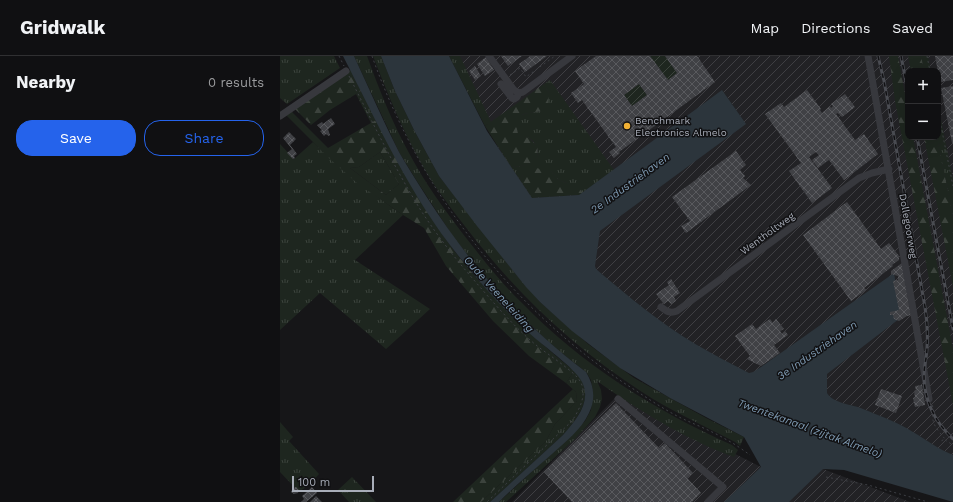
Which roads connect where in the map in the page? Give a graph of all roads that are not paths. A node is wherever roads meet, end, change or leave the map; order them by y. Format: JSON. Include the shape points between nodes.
{"nodes":[{"id":1,"x":489,"y":56,"type":"edge"},
{"id":2,"x":572,"y":56,"type":"edge"},
{"id":3,"x":868,"y":56,"type":"edge"},
{"id":4,"x":346,"y":71,"type":"road end"},
{"id":5,"x":280,"y":116,"type":"edge"},
{"id":6,"x":888,"y":169,"type":"junction"},
{"id":7,"x":661,"y":307,"type":"dead end"},
{"id":8,"x":618,"y":399,"type":"dead end"},
{"id":9,"x":929,"y":399,"type":"road end"},
{"id":10,"x":708,"y":502,"type":"edge"}],
"edges":[{"from":1,"to":2,"type":"street","via":[[503,81],[519,93]]},
{"from":3,"to":6,"type":"street","name":"Dollegoorweg"},
{"from":4,"to":5,"type":"street"},
{"from":6,"to":7,"type":"street","name":"Wentholtweg","via":[[859,178],[677,311],[666,312]]},
{"from":6,"to":9,"type":"street","name":"Dollegoorweg"},
{"from":8,"to":10,"type":"street","via":[[723,487]]}]}
